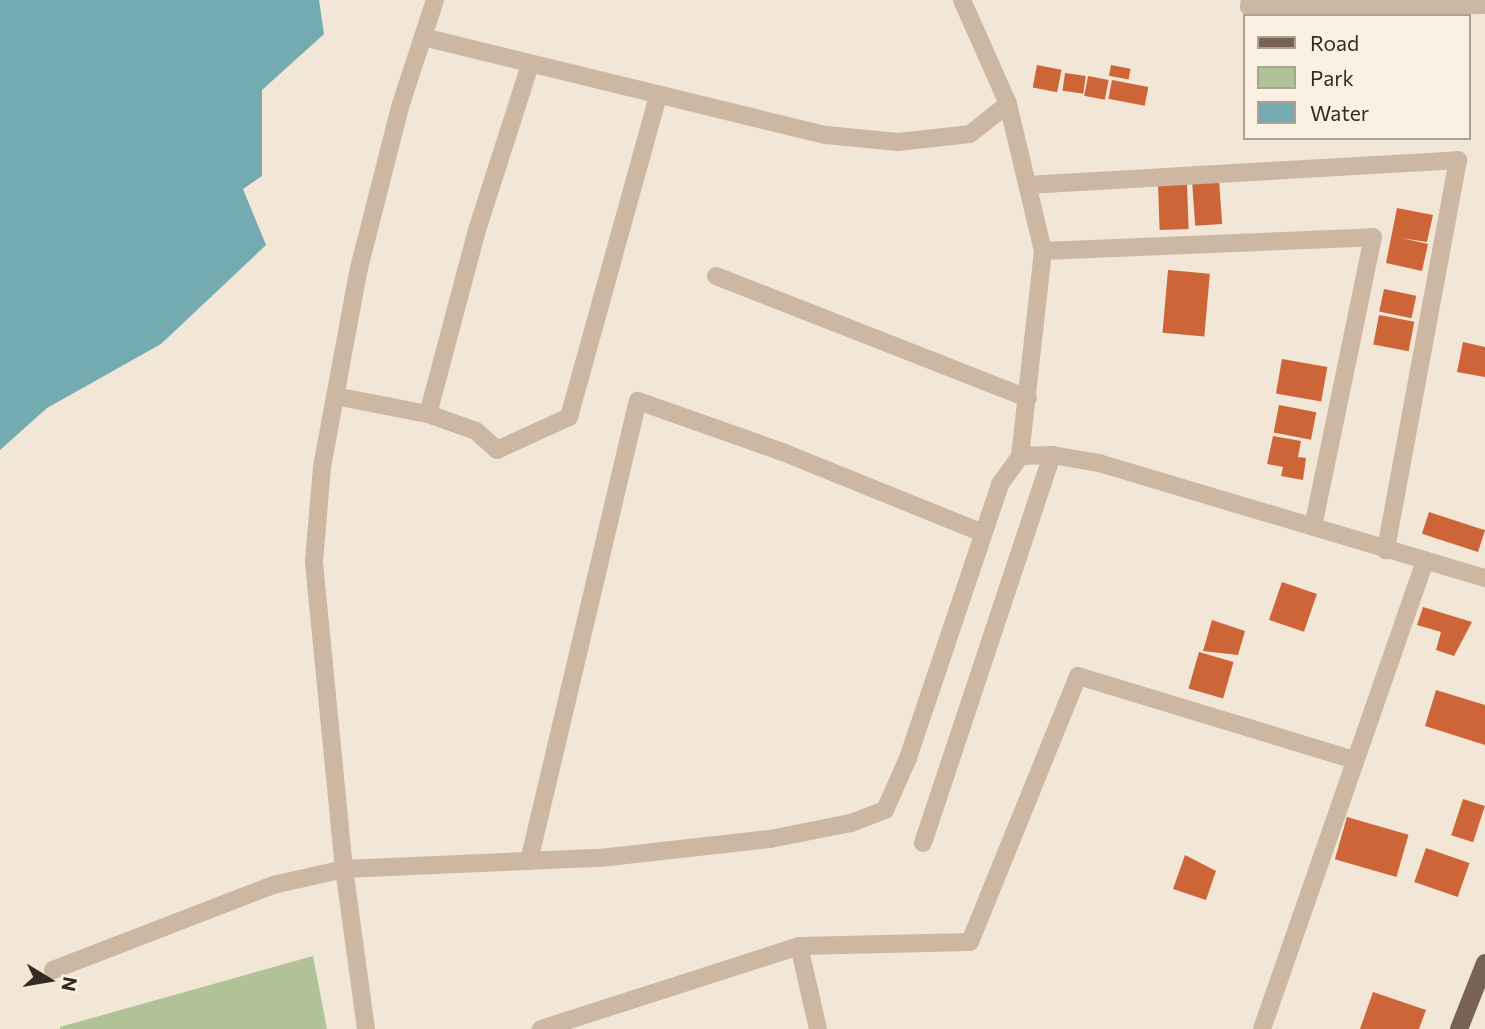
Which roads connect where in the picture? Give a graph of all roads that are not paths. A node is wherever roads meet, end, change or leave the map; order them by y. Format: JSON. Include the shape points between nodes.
{"nodes":[{"id":1,"x":435,"y":0,"type":"edge"},
{"id":2,"x":962,"y":0,"type":"edge"},
{"id":3,"x":1250,"y":0,"type":"edge"},
{"id":4,"x":1485,"y":5,"type":"edge"},
{"id":5,"x":423,"y":37,"type":"junction"},
{"id":6,"x":530,"y":65,"type":"junction"},
{"id":7,"x":658,"y":97,"type":"junction"},
{"id":8,"x":1008,"y":104,"type":"junction"},
{"id":9,"x":1027,"y":185,"type":"junction"},
{"id":10,"x":1043,"y":251,"type":"junction"},
{"id":11,"x":716,"y":276,"type":"dead end"},
{"id":12,"x":335,"y":396,"type":"junction"},
{"id":13,"x":1028,"y":398,"type":"junction"},
{"id":14,"x":428,"y":414,"type":"junction"},
{"id":15,"x":1052,"y":455,"type":"junction"},
{"id":16,"x":1020,"y":456,"type":"junction"},
{"id":17,"x":1313,"y":527,"type":"junction"},
{"id":18,"x":983,"y":533,"type":"junction"},
{"id":19,"x":1386,"y":550,"type":"junction"},
{"id":20,"x":1425,"y":561,"type":"junction"},
{"id":21,"x":1485,"y":578,"type":"edge"},
{"id":22,"x":1354,"y":760,"type":"junction"},
{"id":23,"x":923,"y":843,"type":"dead end"},
{"id":24,"x":529,"y":861,"type":"junction"},
{"id":25,"x":344,"y":869,"type":"junction"},
{"id":26,"x":799,"y":946,"type":"junction"},
{"id":27,"x":1485,"y":963,"type":"edge"},
{"id":28,"x":53,"y":970,"type":"dead end"},
{"id":29,"x":366,"y":1029,"type":"edge"},
{"id":30,"x":541,"y":1029,"type":"edge"},
{"id":31,"x":818,"y":1029,"type":"edge"},
{"id":32,"x":1262,"y":1029,"type":"edge"},
{"id":33,"x":1459,"y":1029,"type":"edge"}],
"edges":[{"from":1,"to":5,"type":"street"},
{"from":2,"to":8,"type":"street"},
{"from":3,"to":4,"type":"street","via":[[1249,7]]},
{"from":5,"to":6,"type":"street"},
{"from":5,"to":12,"type":"street","via":[[359,268]]},
{"from":6,"to":7,"type":"street"},
{"from":6,"to":14,"type":"street","via":[[477,230]]},
{"from":7,"to":8,"type":"street","via":[[826,135],[898,142],[970,134]]},
{"from":7,"to":14,"type":"street","via":[[569,417],[496,450],[476,431]]},
{"from":8,"to":9,"type":"street"},
{"from":9,"to":10,"type":"street"},
{"from":9,"to":19,"type":"street","via":[[1458,160]]},
{"from":10,"to":13,"type":"street"},
{"from":10,"to":17,"type":"street","via":[[1373,237]]},
{"from":11,"to":13,"type":"street"},
{"from":12,"to":14,"type":"street"},
{"from":12,"to":25,"type":"street","via":[[322,467],[314,561]]},
{"from":13,"to":16,"type":"street"},
{"from":15,"to":16,"type":"street"},
{"from":15,"to":17,"type":"street","via":[[1099,463]]},
{"from":15,"to":23,"type":"street"},
{"from":16,"to":18,"type":"street","via":[[1000,484]]},
{"from":17,"to":19,"type":"street"},
{"from":18,"to":24,"type":"street","via":[[908,758],[885,810],[851,823],[770,839]]},
{"from":18,"to":24,"type":"street","via":[[779,451],[638,401]]},
{"from":19,"to":20,"type":"street"},
{"from":20,"to":21,"type":"street"},
{"from":20,"to":22,"type":"street"},
{"from":22,"to":26,"type":"street","via":[[1077,676],[970,942]]},
{"from":22,"to":32,"type":"street"},
{"from":24,"to":25,"type":"street"},
{"from":25,"to":28,"type":"street","via":[[273,885]]},
{"from":25,"to":29,"type":"street"},
{"from":26,"to":30,"type":"street"},
{"from":26,"to":31,"type":"street"},
{"from":27,"to":33,"type":"main road"}]}
